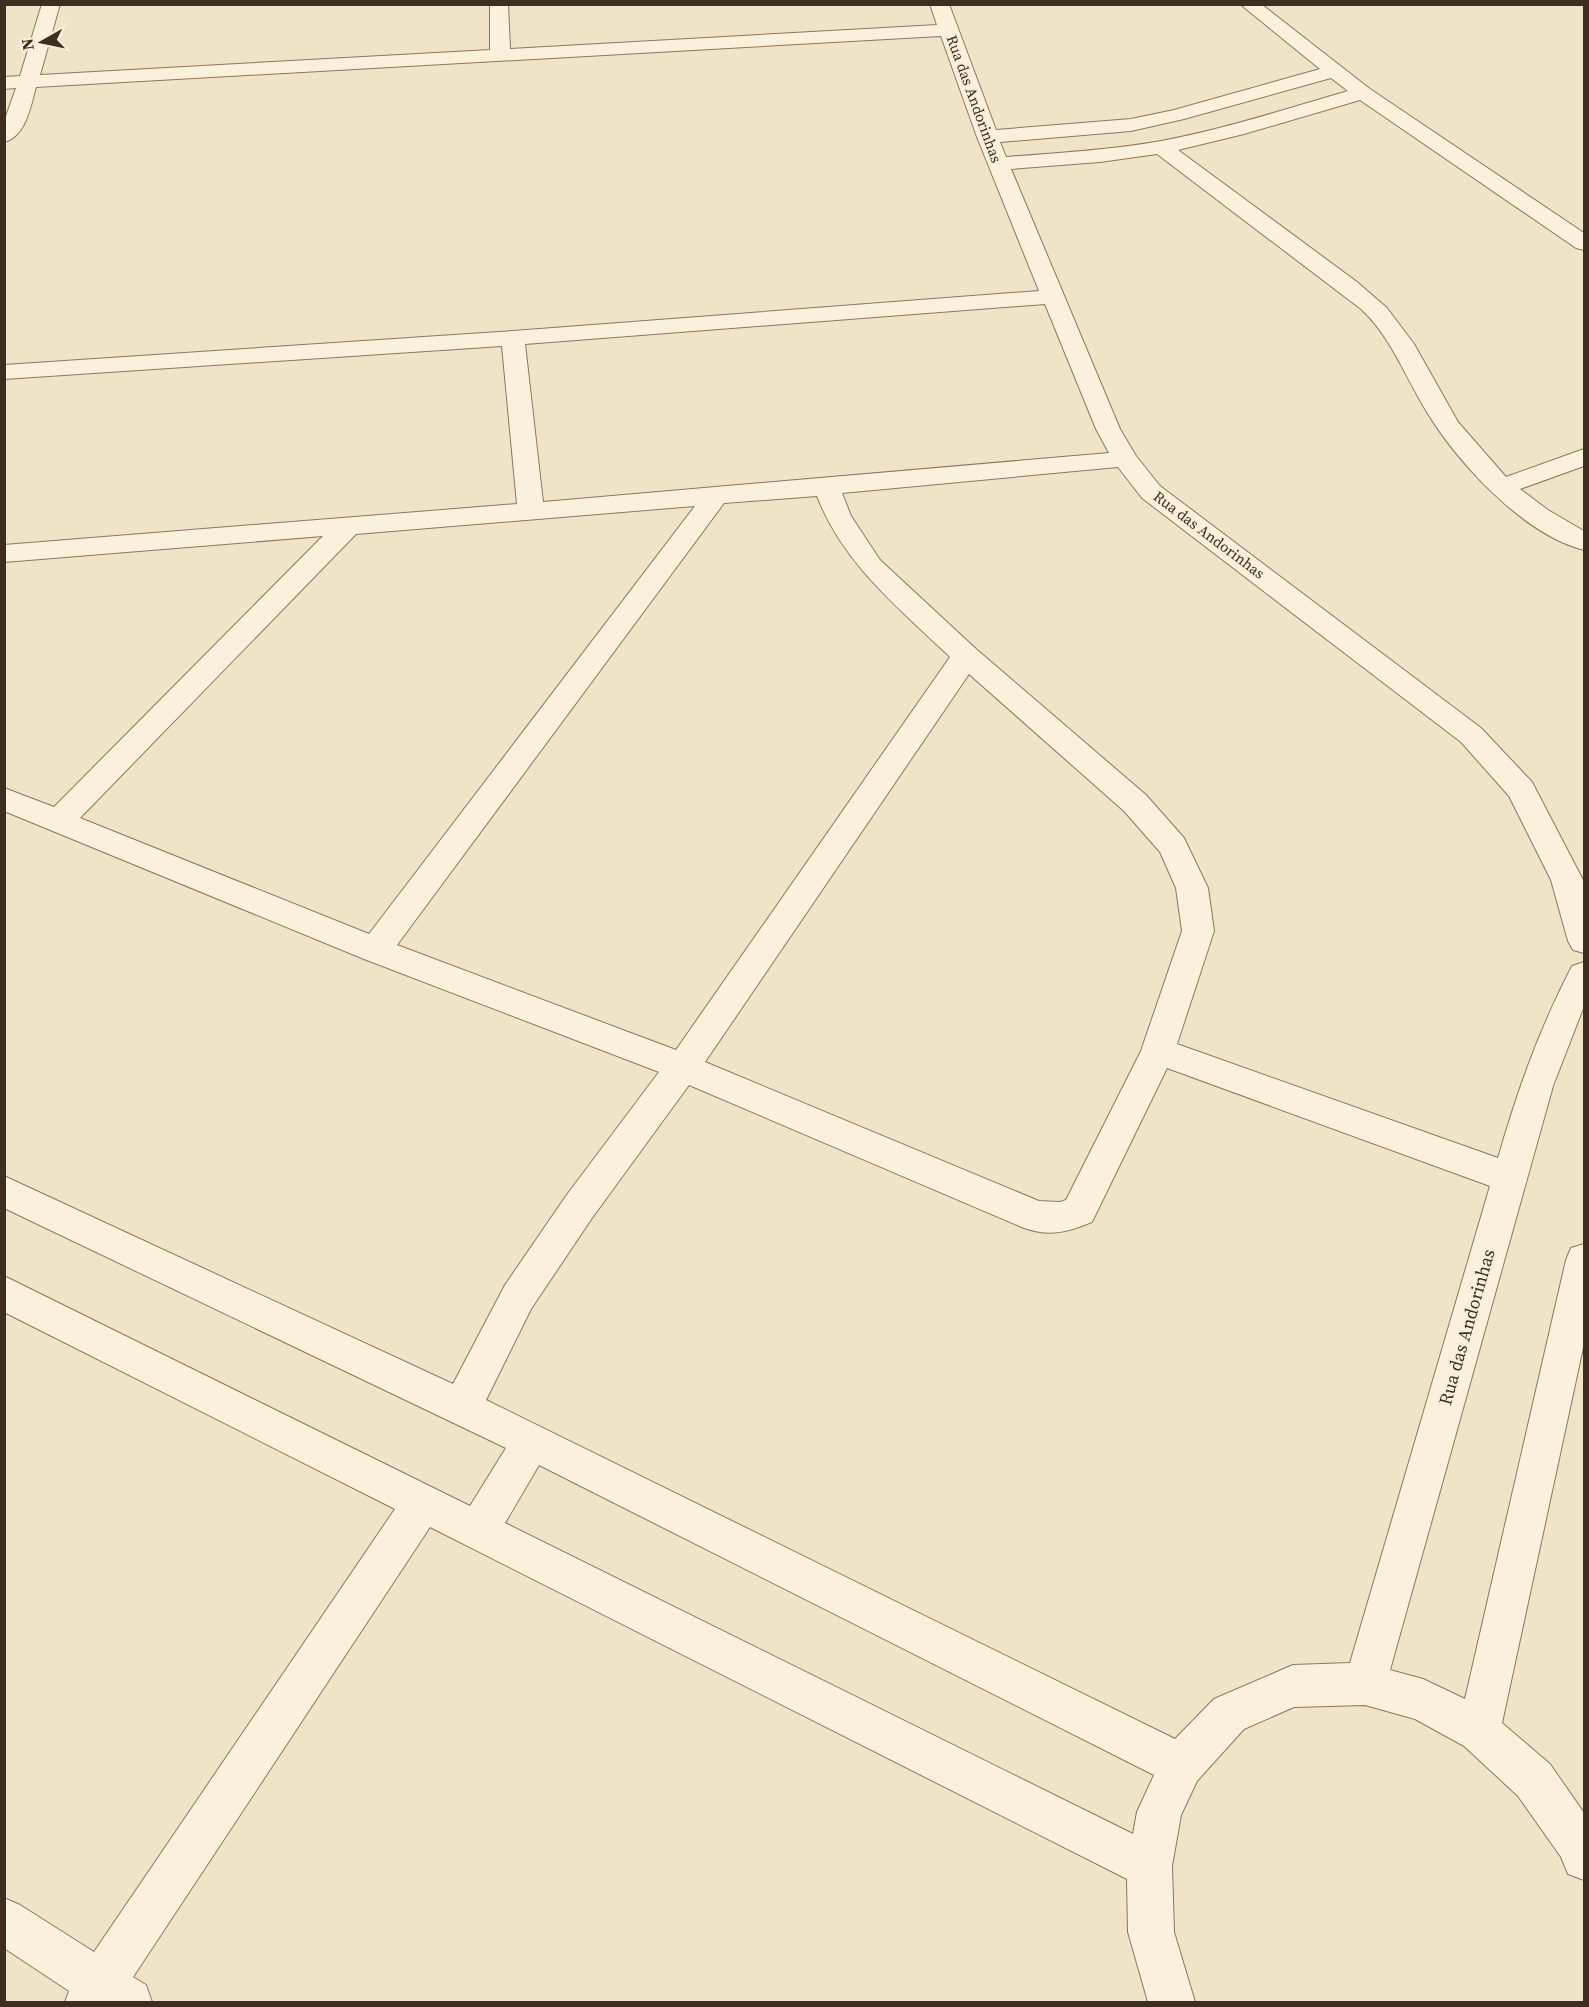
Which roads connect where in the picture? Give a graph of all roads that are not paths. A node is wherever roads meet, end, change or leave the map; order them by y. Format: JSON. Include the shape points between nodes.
{"nodes":[{"id":1,"x":51,"y":4,"type":"edge"},
{"id":2,"x":499,"y":4,"type":"edge"},
{"id":3,"x":939,"y":4,"type":"edge"},
{"id":4,"x":1249,"y":4,"type":"edge"},
{"id":5,"x":949,"y":30,"type":"junction"},
{"id":6,"x":500,"y":54,"type":"junction"},
{"id":7,"x":1334,"y":71,"type":"junction"},
{"id":8,"x":29,"y":81,"type":"junction"},
{"id":9,"x":4,"y":83,"type":"edge"},
{"id":10,"x":1364,"y":93,"type":"junction"},
{"id":11,"x":4,"y":136,"type":"edge"},
{"id":12,"x":987,"y":136,"type":"junction"},
{"id":13,"x":1161,"y":147,"type":"junction"},
{"id":14,"x":998,"y":164,"type":"junction"},
{"id":15,"x":1584,"y":243,"type":"edge"},
{"id":16,"x":1052,"y":297,"type":"junction"},
{"id":17,"x":513,"y":338,"type":"junction"},
{"id":18,"x":4,"y":372,"type":"edge"},
{"id":19,"x":1584,"y":457,"type":"edge"},
{"id":20,"x":1125,"y":459,"type":"junction"},
{"id":21,"x":827,"y":487,"type":"junction"},
{"id":22,"x":1500,"y":488,"type":"junction"},
{"id":23,"x":717,"y":495,"type":"junction"},
{"id":24,"x":531,"y":510,"type":"junction"},
{"id":25,"x":349,"y":525,"type":"junction"},
{"id":26,"x":1584,"y":542,"type":"edge"},
{"id":27,"x":4,"y":554,"type":"edge"},
{"id":28,"x":966,"y":656,"type":"junction"},
{"id":29,"x":4,"y":800,"type":"edge"},
{"id":30,"x":59,"y":821,"type":"junction"},
{"id":31,"x":1584,"y":941,"type":"edge"},
{"id":32,"x":375,"y":950,"type":"junction"},
{"id":33,"x":1584,"y":975,"type":"edge"},
{"id":34,"x":1158,"y":1051,"type":"junction"},
{"id":35,"x":683,"y":1067,"type":"junction"},
{"id":36,"x":1510,"y":1178,"type":"junction"},
{"id":37,"x":4,"y":1191,"type":"edge"},
{"id":38,"x":1584,"y":1260,"type":"edge"},
{"id":39,"x":4,"y":1293,"type":"edge"},
{"id":40,"x":462,"y":1407,"type":"junction"},
{"id":41,"x":532,"y":1441,"type":"junction"},
{"id":42,"x":423,"y":1503,"type":"junction"},
{"id":43,"x":478,"y":1530,"type":"junction"},
{"id":44,"x":1365,"y":1684,"type":"junction"},
{"id":45,"x":1479,"y":1731,"type":"junction"},
{"id":46,"x":1181,"y":1765,"type":"junction"},
{"id":47,"x":1584,"y":1858,"type":"edge"},
{"id":48,"x":1149,"y":1866,"type":"junction"},
{"id":49,"x":4,"y":1921,"type":"edge"},
{"id":50,"x":105,"y":1996,"type":"edge"},
{"id":51,"x":1171,"y":2002,"type":"edge"}],
"edges":[{"from":1,"to":8,"type":"street"},
{"from":2,"to":6,"type":"street"},
{"from":3,"to":5,"type":"street","name":"Rua das Andorinhas"},
{"from":4,"to":7,"type":"street"},
{"from":5,"to":6,"type":"street"},
{"from":5,"to":12,"type":"street","name":"Rua das Andorinhas"},
{"from":6,"to":8,"type":"street"},
{"from":7,"to":10,"type":"street"},
{"from":7,"to":12,"type":"street","via":[[1131,124]]},
{"from":8,"to":9,"type":"street"},
{"from":8,"to":11,"type":"street","via":[[17,118]]},
{"from":10,"to":13,"type":"street"},
{"from":10,"to":15,"type":"street"},
{"from":12,"to":14,"type":"street","name":"Rua das Andorinhas"},
{"from":13,"to":14,"type":"street"},
{"from":13,"to":22,"type":"street","via":[[1380,314],[1402,344],[1434,404],[1475,462]]},
{"from":14,"to":16,"type":"street","name":"Rua das Andorinhas"},
{"from":16,"to":17,"type":"street"},
{"from":16,"to":20,"type":"street","name":"Rua das Andorinhas","via":[[1108,429]]},
{"from":17,"to":18,"type":"street"},
{"from":17,"to":24,"type":"street"},
{"from":19,"to":22,"type":"street"},
{"from":20,"to":21,"type":"street"},
{"from":20,"to":31,"type":"street","name":"Rua das Andorinhas","via":[[1151,492],[1472,735],[1521,790],[1567,880]]},
{"from":21,"to":23,"type":"street"},
{"from":21,"to":28,"type":"street","via":[[838,516],[871,566]]},
{"from":22,"to":26,"type":"street"},
{"from":23,"to":24,"type":"street"},
{"from":23,"to":32,"type":"street"},
{"from":24,"to":25,"type":"street"},
{"from":25,"to":27,"type":"street"},
{"from":25,"to":30,"type":"street"},
{"from":28,"to":34,"type":"street","via":[[1135,803],[1173,846],[1192,888],[1198,931]]},
{"from":28,"to":35,"type":"street"},
{"from":29,"to":30,"type":"street"},
{"from":30,"to":32,"type":"street"},
{"from":32,"to":35,"type":"street"},
{"from":33,"to":36,"type":"street","name":"Rua das Andorinhas","via":[[1562,1018],[1536,1086]]},
{"from":34,"to":35,"type":"street","via":[[1078,1211],[1061,1218],[1037,1217]]},
{"from":34,"to":36,"type":"street"},
{"from":35,"to":40,"type":"street","via":[[518,1297]]},
{"from":36,"to":44,"type":"street","name":"Rua das Andorinhas"},
{"from":37,"to":40,"type":"street"},
{"from":38,"to":45,"type":"street"},
{"from":39,"to":42,"type":"street"},
{"from":40,"to":41,"type":"street"},
{"from":41,"to":43,"type":"street"},
{"from":41,"to":46,"type":"street"},
{"from":42,"to":43,"type":"street"},
{"from":42,"to":50,"type":"street"},
{"from":43,"to":48,"type":"street"},
{"from":44,"to":45,"type":"street","via":[[1423,1700]]},
{"from":44,"to":46,"type":"street","via":[[1293,1686],[1229,1714]]},
{"from":45,"to":47,"type":"street","via":[[1534,1780],[1579,1844]]},
{"from":46,"to":48,"type":"street","via":[[1160,1812]]},
{"from":48,"to":51,"type":"street","via":[[1151,1932]]},
{"from":49,"to":50,"type":"street"}]}
